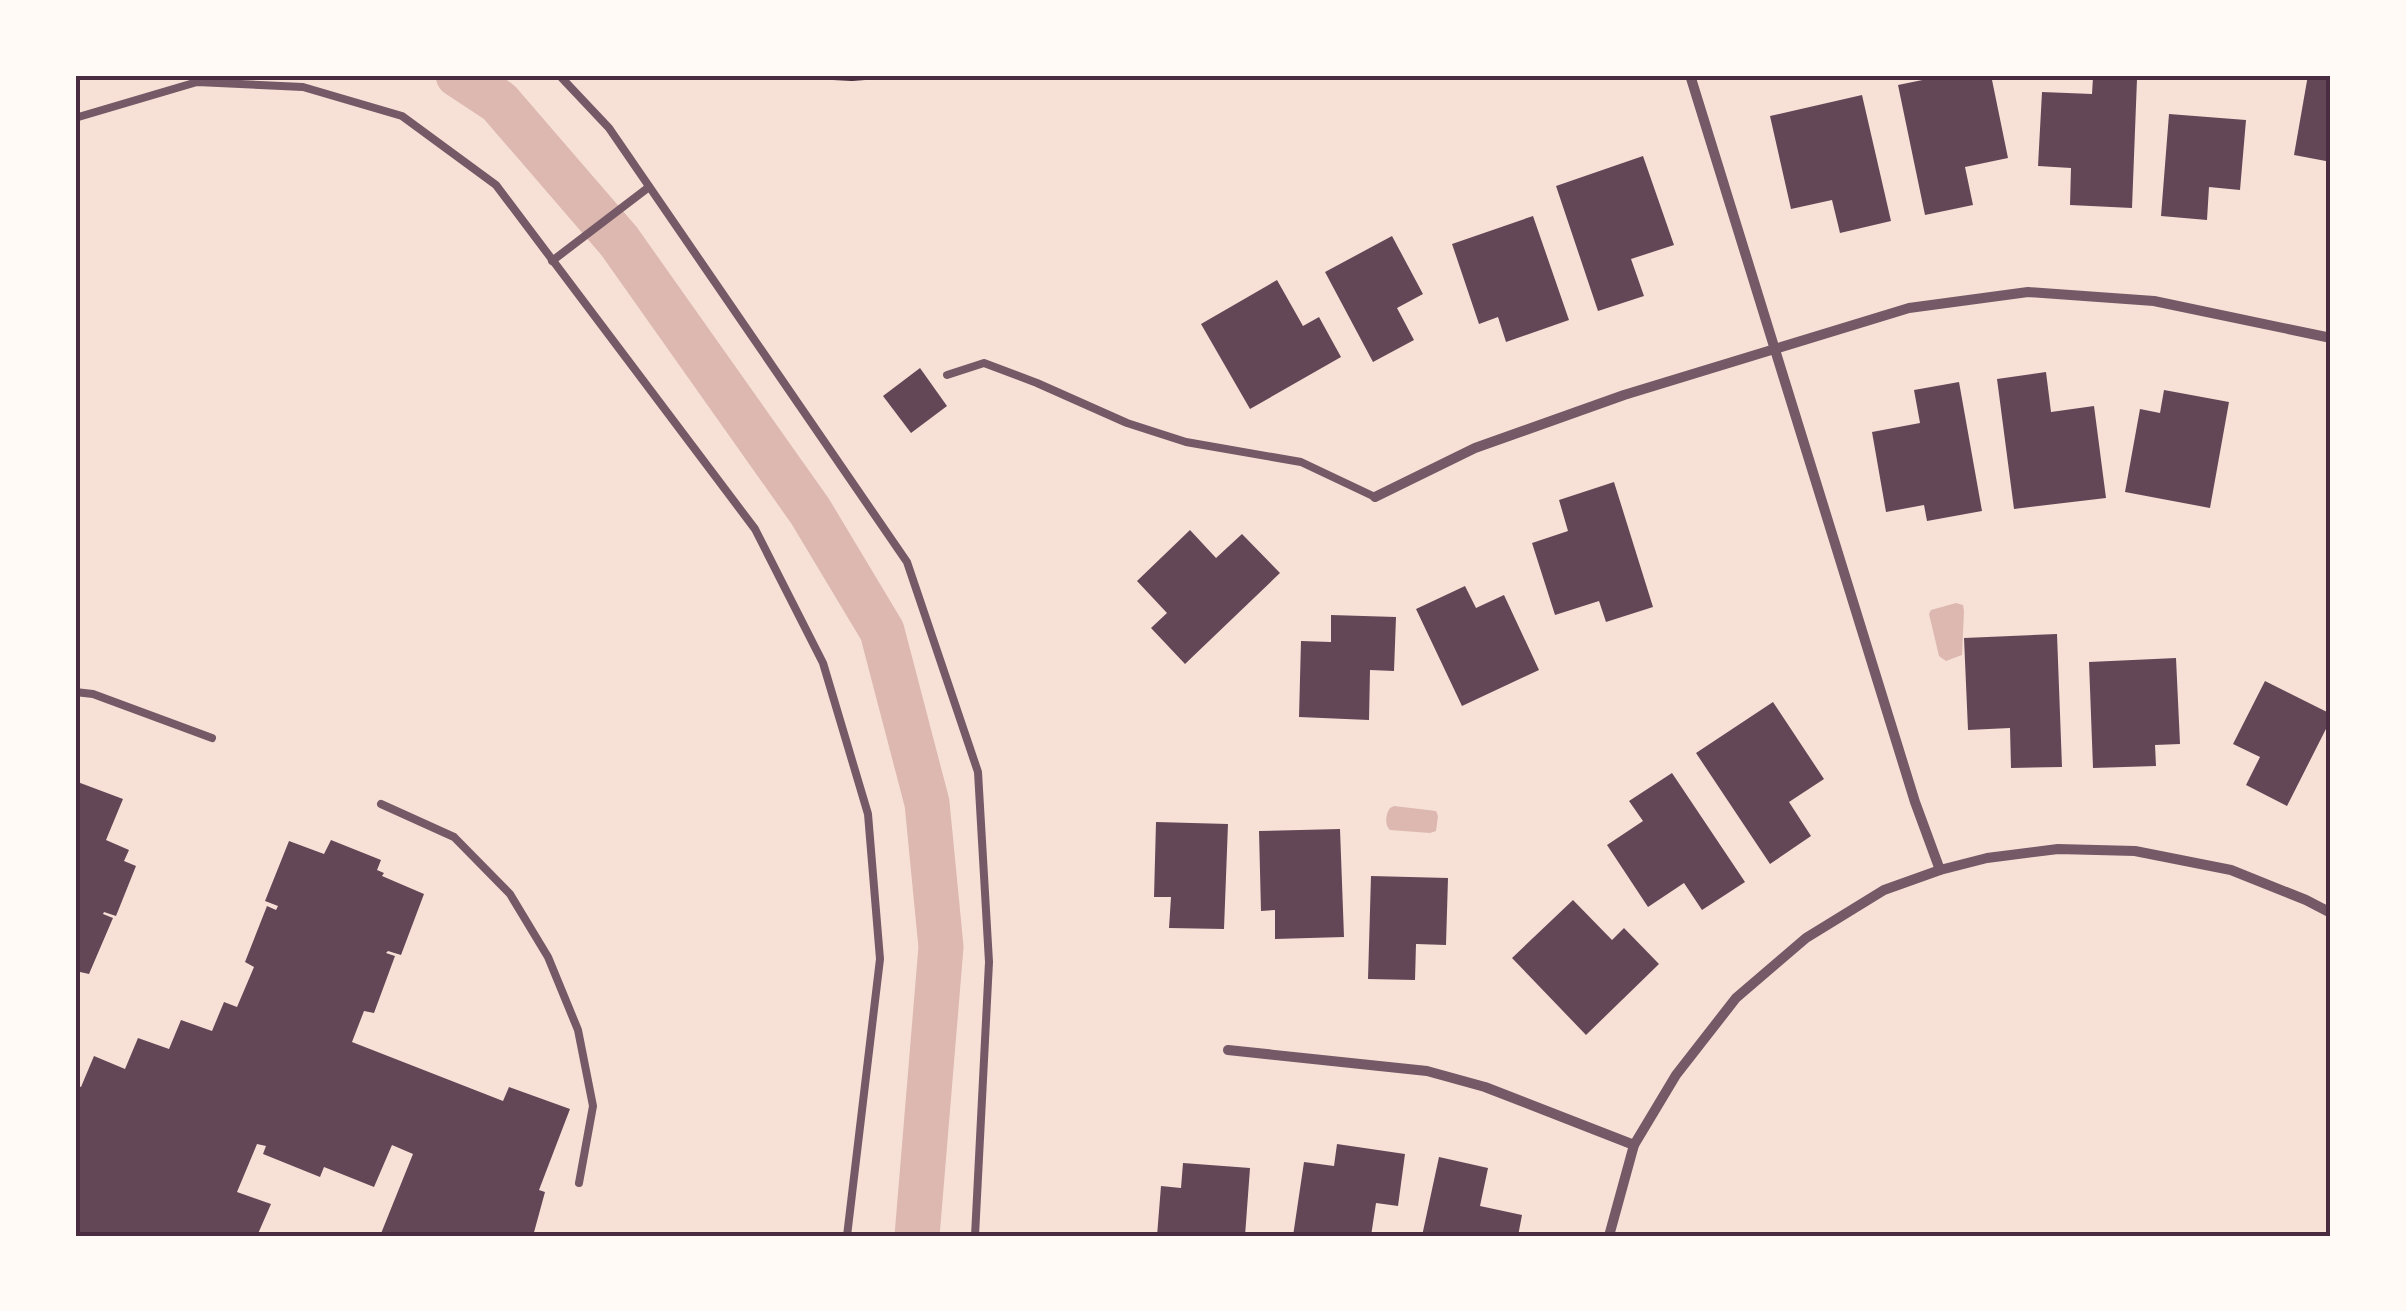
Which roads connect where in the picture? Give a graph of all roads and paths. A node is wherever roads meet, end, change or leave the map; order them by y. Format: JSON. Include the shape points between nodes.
{"nodes":[{"id":1,"x":559,"y":75,"type":"edge"},
{"id":2,"x":794,"y":75,"type":"edge"},
{"id":3,"x":891,"y":75,"type":"edge"},
{"id":4,"x":1690,"y":75,"type":"edge"},
{"id":5,"x":75,"y":118,"type":"edge"},
{"id":6,"x":649,"y":187,"type":"junction"},
{"id":7,"x":552,"y":261,"type":"junction"},
{"id":8,"x":2331,"y":338,"type":"edge"},
{"id":9,"x":1775,"y":349,"type":"junction"},
{"id":10,"x":947,"y":375,"type":"dead end"},
{"id":11,"x":1375,"y":496,"type":"joint"},
{"id":12,"x":75,"y":692,"type":"edge"},
{"id":13,"x":212,"y":738,"type":"dead end"},
{"id":14,"x":381,"y":804,"type":"dead end"},
{"id":15,"x":1940,"y":870,"type":"junction"},
{"id":16,"x":2331,"y":914,"type":"edge"},
{"id":17,"x":1228,"y":1050,"type":"dead end"},
{"id":18,"x":1634,"y":1145,"type":"junction"},
{"id":19,"x":579,"y":1183,"type":"dead end"},
{"id":20,"x":847,"y":1236,"type":"edge"},
{"id":21,"x":975,"y":1236,"type":"edge"},
{"id":22,"x":1608,"y":1236,"type":"edge"}],
"edges":[{"from":1,"to":6,"type":"lane"},
{"from":2,"to":3,"type":"path"},
{"from":4,"to":9,"type":"street"},
{"from":5,"to":7,"type":"lane","via":[[197,82],[304,88],[402,116],[496,186]]},
{"from":6,"to":7,"type":"lane"},
{"from":6,"to":21,"type":"lane","via":[[907,562],[978,772],[989,962]]},
{"from":7,"to":20,"type":"lane","via":[[754,529],[823,663],[868,814],[880,958]]},
{"from":8,"to":9,"type":"street","via":[[2154,300],[2028,292],[1910,308]]},
{"from":9,"to":11,"type":"street","via":[[1475,448]]},
{"from":9,"to":15,"type":"street"},
{"from":10,"to":11,"type":"lane","via":[[984,363],[1127,422],[1186,442],[1301,462]]},
{"from":12,"to":13,"type":"lane"},
{"from":14,"to":19,"type":"lane","via":[[454,837],[510,894],[548,957],[578,1030],[593,1106]]},
{"from":15,"to":16,"type":"street","via":[[2058,849],[2135,851],[2231,870]]},
{"from":15,"to":18,"type":"street","via":[[1884,890],[1806,938],[1736,998]]},
{"from":17,"to":18,"type":"street","via":[[1427,1071]]},
{"from":18,"to":22,"type":"street"}]}
